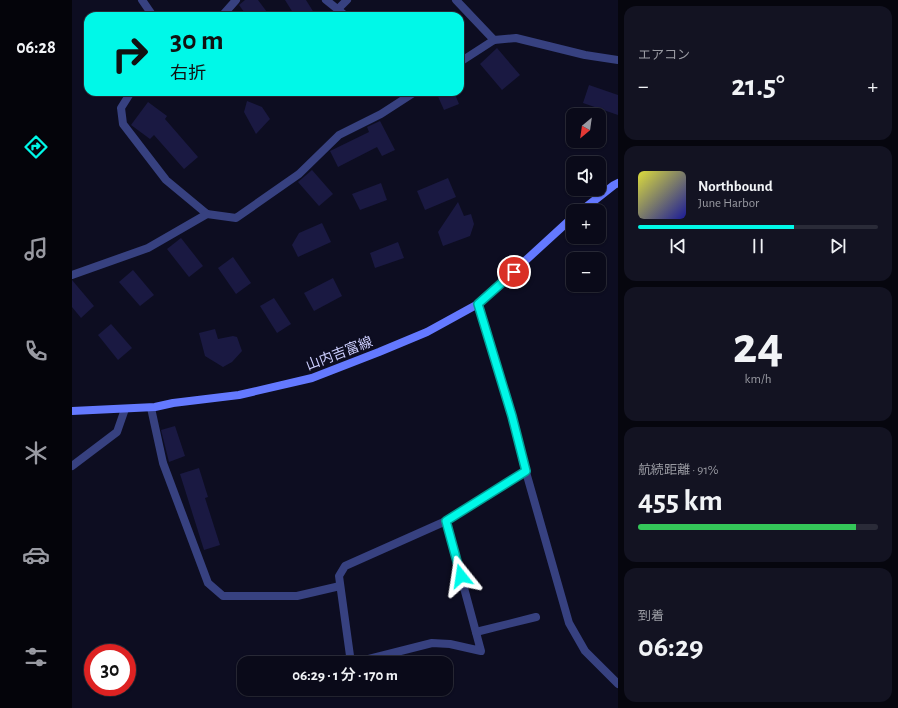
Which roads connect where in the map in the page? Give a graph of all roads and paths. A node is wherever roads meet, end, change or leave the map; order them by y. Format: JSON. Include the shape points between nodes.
{"nodes":[{"id":1,"x":142,"y":0,"type":"edge"},
{"id":2,"x":236,"y":0,"type":"edge"},
{"id":3,"x":326,"y":0,"type":"edge"},
{"id":4,"x":348,"y":0,"type":"edge"},
{"id":5,"x":456,"y":0,"type":"edge"},
{"id":6,"x":338,"y":10,"type":"junction"},
{"id":7,"x":150,"y":12,"type":"edge"},
{"id":8,"x":226,"y":12,"type":"edge"},
{"id":9,"x":341,"y":12,"type":"edge"},
{"id":10,"x":494,"y":40,"type":"junction"},
{"id":11,"x":464,"y":59,"type":"edge"},
{"id":12,"x":618,"y":60,"type":"edge"},
{"id":13,"x":128,"y":96,"type":"edge"},
{"id":14,"x":409,"y":96,"type":"edge"},
{"id":15,"x":618,"y":183,"type":"edge"},
{"id":16,"x":590,"y":204,"type":"edge"},
{"id":17,"x":207,"y":214,"type":"junction"},
{"id":18,"x":566,"y":223,"type":"edge"},
{"id":19,"x":72,"y":275,"type":"edge"},
{"id":20,"x":478,"y":304,"type":"junction"},
{"id":21,"x":151,"y":408,"type":"junction"},
{"id":22,"x":125,"y":409,"type":"junction"},
{"id":23,"x":72,"y":411,"type":"edge"},
{"id":24,"x":72,"y":466,"type":"edge"},
{"id":25,"x":526,"y":471,"type":"junction"},
{"id":26,"x":446,"y":521,"type":"junction"},
{"id":27,"x":340,"y":586,"type":"junction"},
{"id":28,"x":536,"y":617,"type":"dead end"},
{"id":29,"x":476,"y":632,"type":"junction"},
{"id":30,"x":351,"y":656,"type":"edge"},
{"id":31,"x":380,"y":656,"type":"edge"},
{"id":32,"x":618,"y":684,"type":"edge"}],
"edges":[{"from":1,"to":7,"type":"street"},
{"from":2,"to":8,"type":"street"},
{"from":3,"to":6,"type":"street"},
{"from":4,"to":6,"type":"street"},
{"from":5,"to":10,"type":"street"},
{"from":6,"to":9,"type":"street"},
{"from":10,"to":11,"type":"street"},
{"from":10,"to":12,"type":"street","via":[[516,38],[585,55]]},
{"from":13,"to":17,"type":"street","via":[[121,108],[123,124],[166,180]]},
{"from":14,"to":17,"type":"street","via":[[381,114],[339,135],[299,174],[236,218]]},
{"from":15,"to":16,"type":"main road"},
{"from":17,"to":19,"type":"street","via":[[148,248]]},
{"from":18,"to":20,"type":"main road","name":"山内吉富線"},
{"from":20,"to":21,"type":"main road","name":"山内吉富線","via":[[426,332],[312,378],[239,396]]},
{"from":20,"to":25,"type":"street"},
{"from":21,"to":22,"type":"main road","name":"山内吉富線"},
{"from":21,"to":27,"type":"street","via":[[163,463],[208,583],[223,596],[298,596]]},
{"from":22,"to":23,"type":"main road","name":"山内吉富線"},
{"from":22,"to":24,"type":"street","via":[[117,432]]},
{"from":25,"to":26,"type":"street"},
{"from":25,"to":32,"type":"street","via":[[569,623],[585,651]]},
{"from":26,"to":27,"type":"street","via":[[345,566],[339,576]]},
{"from":26,"to":29,"type":"street"},
{"from":27,"to":30,"type":"street"},
{"from":28,"to":29,"type":"street"},
{"from":29,"to":31,"type":"street","via":[[480,651],[432,643]]}]}
